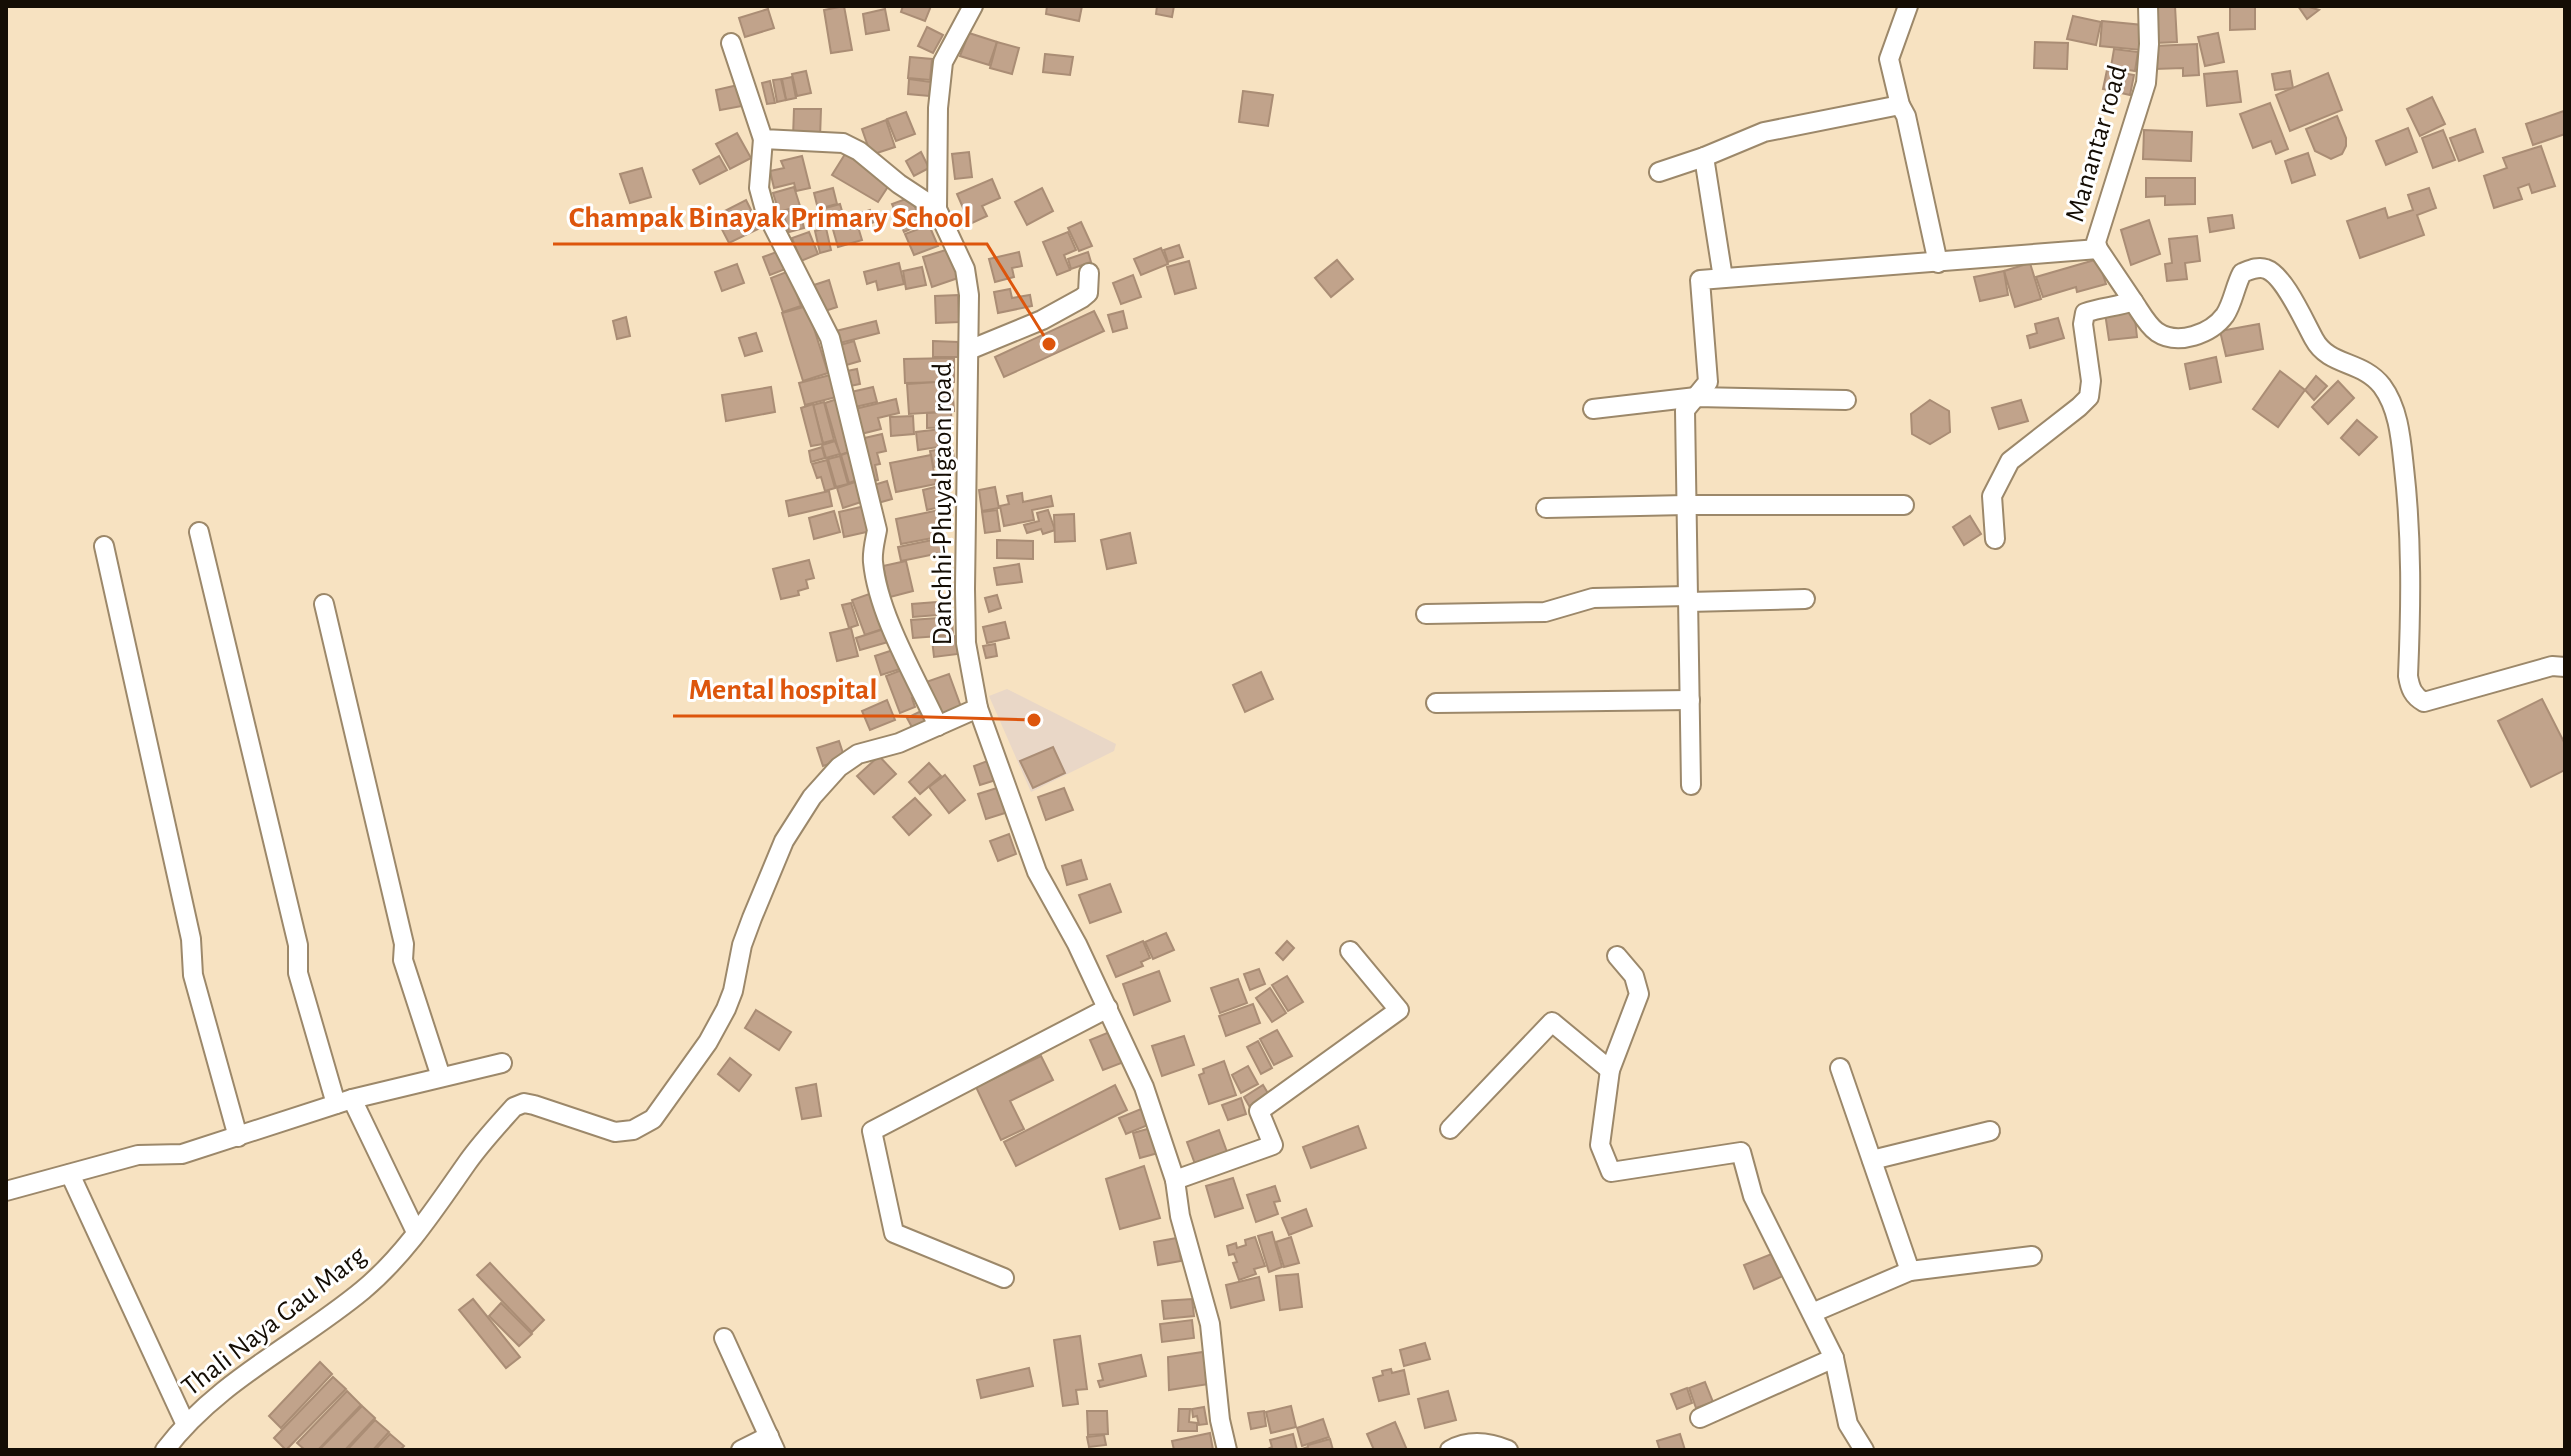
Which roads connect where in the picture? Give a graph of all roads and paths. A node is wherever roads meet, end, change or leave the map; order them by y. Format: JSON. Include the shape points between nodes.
{"nodes":[{"id":1,"x":973,"y":6,"type":"edge"},
{"id":2,"x":1908,"y":6,"type":"edge"},
{"id":3,"x":2148,"y":6,"type":"edge"},
{"id":4,"x":731,"y":43,"type":"dead end"},
{"id":5,"x":1900,"y":105,"type":"junction"},
{"id":6,"x":763,"y":139,"type":"junction"},
{"id":7,"x":1704,"y":157,"type":"junction"},
{"id":8,"x":1659,"y":172,"type":"dead end"},
{"id":9,"x":937,"y":209,"type":"junction"},
{"id":10,"x":2098,"y":249,"type":"junction"},
{"id":11,"x":1938,"y":263,"type":"junction"},
{"id":12,"x":1089,"y":273,"type":"dead end"},
{"id":13,"x":1723,"y":278,"type":"junction"},
{"id":14,"x":2133,"y":301,"type":"junction"},
{"id":15,"x":969,"y":350,"type":"junction"},
{"id":16,"x":1696,"y":397,"type":"junction"},
{"id":17,"x":1846,"y":400,"type":"dead end"},
{"id":18,"x":1593,"y":409,"type":"dead end"},
{"id":19,"x":1686,"y":505,"type":"junction"},
{"id":20,"x":1904,"y":505,"type":"dead end"},
{"id":21,"x":1546,"y":508,"type":"dead end"},
{"id":22,"x":199,"y":532,"type":"dead end"},
{"id":23,"x":1995,"y":539,"type":"dead end"},
{"id":24,"x":104,"y":546,"type":"dead end"},
{"id":25,"x":1688,"y":599,"type":"junction"},
{"id":26,"x":1805,"y":599,"type":"dead end"},
{"id":27,"x":324,"y":604,"type":"dead end"},
{"id":28,"x":1426,"y":614,"type":"dead end"},
{"id":29,"x":2565,"y":667,"type":"edge"},
{"id":30,"x":1690,"y":700,"type":"junction"},
{"id":31,"x":1436,"y":703,"type":"dead end"},
{"id":32,"x":978,"y":708,"type":"junction"},
{"id":33,"x":938,"y":726,"type":"junction"},
{"id":34,"x":1691,"y":785,"type":"dead end"},
{"id":35,"x":1350,"y":951,"type":"dead end"},
{"id":36,"x":1617,"y":956,"type":"dead end"},
{"id":37,"x":1108,"y":1008,"type":"junction"},
{"id":38,"x":502,"y":1063,"type":"dead end"},
{"id":39,"x":1840,"y":1068,"type":"dead end"},
{"id":40,"x":1610,"y":1070,"type":"junction"},
{"id":41,"x":441,"y":1077,"type":"junction"},
{"id":42,"x":344,"y":1102,"type":"junction"},
{"id":43,"x":1450,"y":1129,"type":"dead end"},
{"id":44,"x":1990,"y":1131,"type":"dead end"},
{"id":45,"x":238,"y":1137,"type":"junction"},
{"id":46,"x":1872,"y":1160,"type":"junction"},
{"id":47,"x":70,"y":1174,"type":"junction"},
{"id":48,"x":1175,"y":1180,"type":"junction"},
{"id":49,"x":6,"y":1191,"type":"edge"},
{"id":50,"x":416,"y":1232,"type":"junction"},
{"id":51,"x":2032,"y":1256,"type":"dead end"},
{"id":52,"x":1910,"y":1271,"type":"junction"},
{"id":53,"x":1004,"y":1278,"type":"dead end"},
{"id":54,"x":1812,"y":1313,"type":"junction"},
{"id":55,"x":724,"y":1338,"type":"dead end"},
{"id":56,"x":1834,"y":1358,"type":"junction"},
{"id":57,"x":1700,"y":1418,"type":"dead end"},
{"id":58,"x":186,"y":1425,"type":"junction"},
{"id":59,"x":772,"y":1443,"type":"edge"},
{"id":60,"x":165,"y":1450,"type":"edge"},
{"id":61,"x":741,"y":1450,"type":"edge"},
{"id":62,"x":1227,"y":1450,"type":"edge"},
{"id":63,"x":1450,"y":1450,"type":"edge"},
{"id":64,"x":1508,"y":1450,"type":"edge"},
{"id":65,"x":1864,"y":1450,"type":"edge"}],
"edges":[{"from":1,"to":9,"type":"street","name":"Danchhi-Phuyalgaon road","via":[[943,62]]},
{"from":2,"to":5,"type":"street","via":[[1889,59]]},
{"from":3,"to":10,"type":"street","name":"Manantar road","via":[[2146,83],[2098,228]]},
{"from":4,"to":6,"type":"street"},
{"from":5,"to":7,"type":"street","via":[[1764,132]]},
{"from":5,"to":11,"type":"street"},
{"from":6,"to":9,"type":"street","via":[[843,143]]},
{"from":6,"to":33,"type":"street","via":[[759,188],[765,210],[830,338],[877,530],[872,559],[877,583]]},
{"from":7,"to":8,"type":"street"},
{"from":7,"to":13,"type":"street"},
{"from":9,"to":15,"type":"street","name":"Danchhi-Phuyalgaon road","via":[[965,269]]},
{"from":10,"to":11,"type":"street"},
{"from":10,"to":14,"type":"street","name":"Manantar road"},
{"from":11,"to":13,"type":"street"},
{"from":12,"to":15,"type":"street","via":[[1082,298]]},
{"from":13,"to":16,"type":"street","via":[[1700,280],[1708,382]]},
{"from":14,"to":23,"type":"street","via":[[2085,313],[2089,397],[2010,461],[1992,496]]},
{"from":14,"to":29,"type":"street","name":"Manantar road","via":[[2153,330],[2167,338],[2199,335],[2227,313],[2242,273],[2267,269],[2281,280],[2319,348],[2366,370],[2382,387],[2397,420],[2404,472],[2412,588],[2408,676],[2416,698],[2424,702],[2552,666]]},
{"from":15,"to":32,"type":"street","name":"Danchhi-Phuyalgaon road","via":[[965,616]]},
{"from":16,"to":17,"type":"street"},
{"from":16,"to":18,"type":"street"},
{"from":16,"to":19,"type":"street","via":[[1685,410]]},
{"from":19,"to":20,"type":"street"},
{"from":19,"to":21,"type":"street"},
{"from":19,"to":25,"type":"street"},
{"from":22,"to":42,"type":"street","via":[[298,945],[298,973]]},
{"from":24,"to":45,"type":"street","via":[[191,939],[193,975]]},
{"from":25,"to":26,"type":"street"},
{"from":25,"to":28,"type":"street","via":[[1593,598],[1545,612]]},
{"from":25,"to":30,"type":"street"},
{"from":27,"to":41,"type":"street","via":[[404,944],[403,960]]},
{"from":30,"to":31,"type":"street"},
{"from":30,"to":34,"type":"street"},
{"from":32,"to":33,"type":"street","name":"Thali Naya Gau Marg"},
{"from":32,"to":37,"type":"street","name":"Danchhi-Phuyalgaon road","via":[[1037,872]]},
{"from":33,"to":50,"type":"street","name":"Thali Naya Gau Marg","via":[[858,754],[812,797],[784,841],[752,918],[726,1009],[653,1119],[615,1132],[534,1105],[514,1107]]},
{"from":35,"to":48,"type":"street","via":[[1399,1010],[1259,1111],[1273,1145]]},
{"from":36,"to":40,"type":"street","via":[[1634,976],[1639,994]]},
{"from":37,"to":48,"type":"street","name":"Danchhi-Phuyalgaon road","via":[[1144,1087]]},
{"from":37,"to":53,"type":"street","via":[[872,1131],[894,1233]]},
{"from":38,"to":41,"type":"street"},
{"from":39,"to":46,"type":"street"},
{"from":40,"to":43,"type":"street","via":[[1552,1022]]},
{"from":40,"to":54,"type":"street","via":[[1600,1145],[1611,1172],[1741,1152],[1753,1196]]},
{"from":41,"to":42,"type":"street"},
{"from":42,"to":45,"type":"street"},
{"from":42,"to":50,"type":"street"},
{"from":44,"to":46,"type":"street"},
{"from":45,"to":47,"type":"street","via":[[182,1154],[138,1155]]},
{"from":46,"to":52,"type":"street"},
{"from":47,"to":49,"type":"street"},
{"from":47,"to":58,"type":"street"},
{"from":48,"to":62,"type":"street","name":"Danchhi-Phuyalgaon road","via":[[1210,1324]]},
{"from":50,"to":58,"type":"street","name":"Thali Naya Gau Marg","via":[[363,1290],[224,1390]]},
{"from":51,"to":52,"type":"street"},
{"from":52,"to":54,"type":"street"},
{"from":54,"to":56,"type":"street"},
{"from":55,"to":59,"type":"street"},
{"from":56,"to":57,"type":"street"},
{"from":56,"to":65,"type":"street","via":[[1848,1424]]},
{"from":58,"to":60,"type":"street","name":"Thali Naya Gau Marg"},
{"from":59,"to":61,"type":"street"},
{"from":63,"to":64,"type":"street","via":[[1484,1442]]}]}
